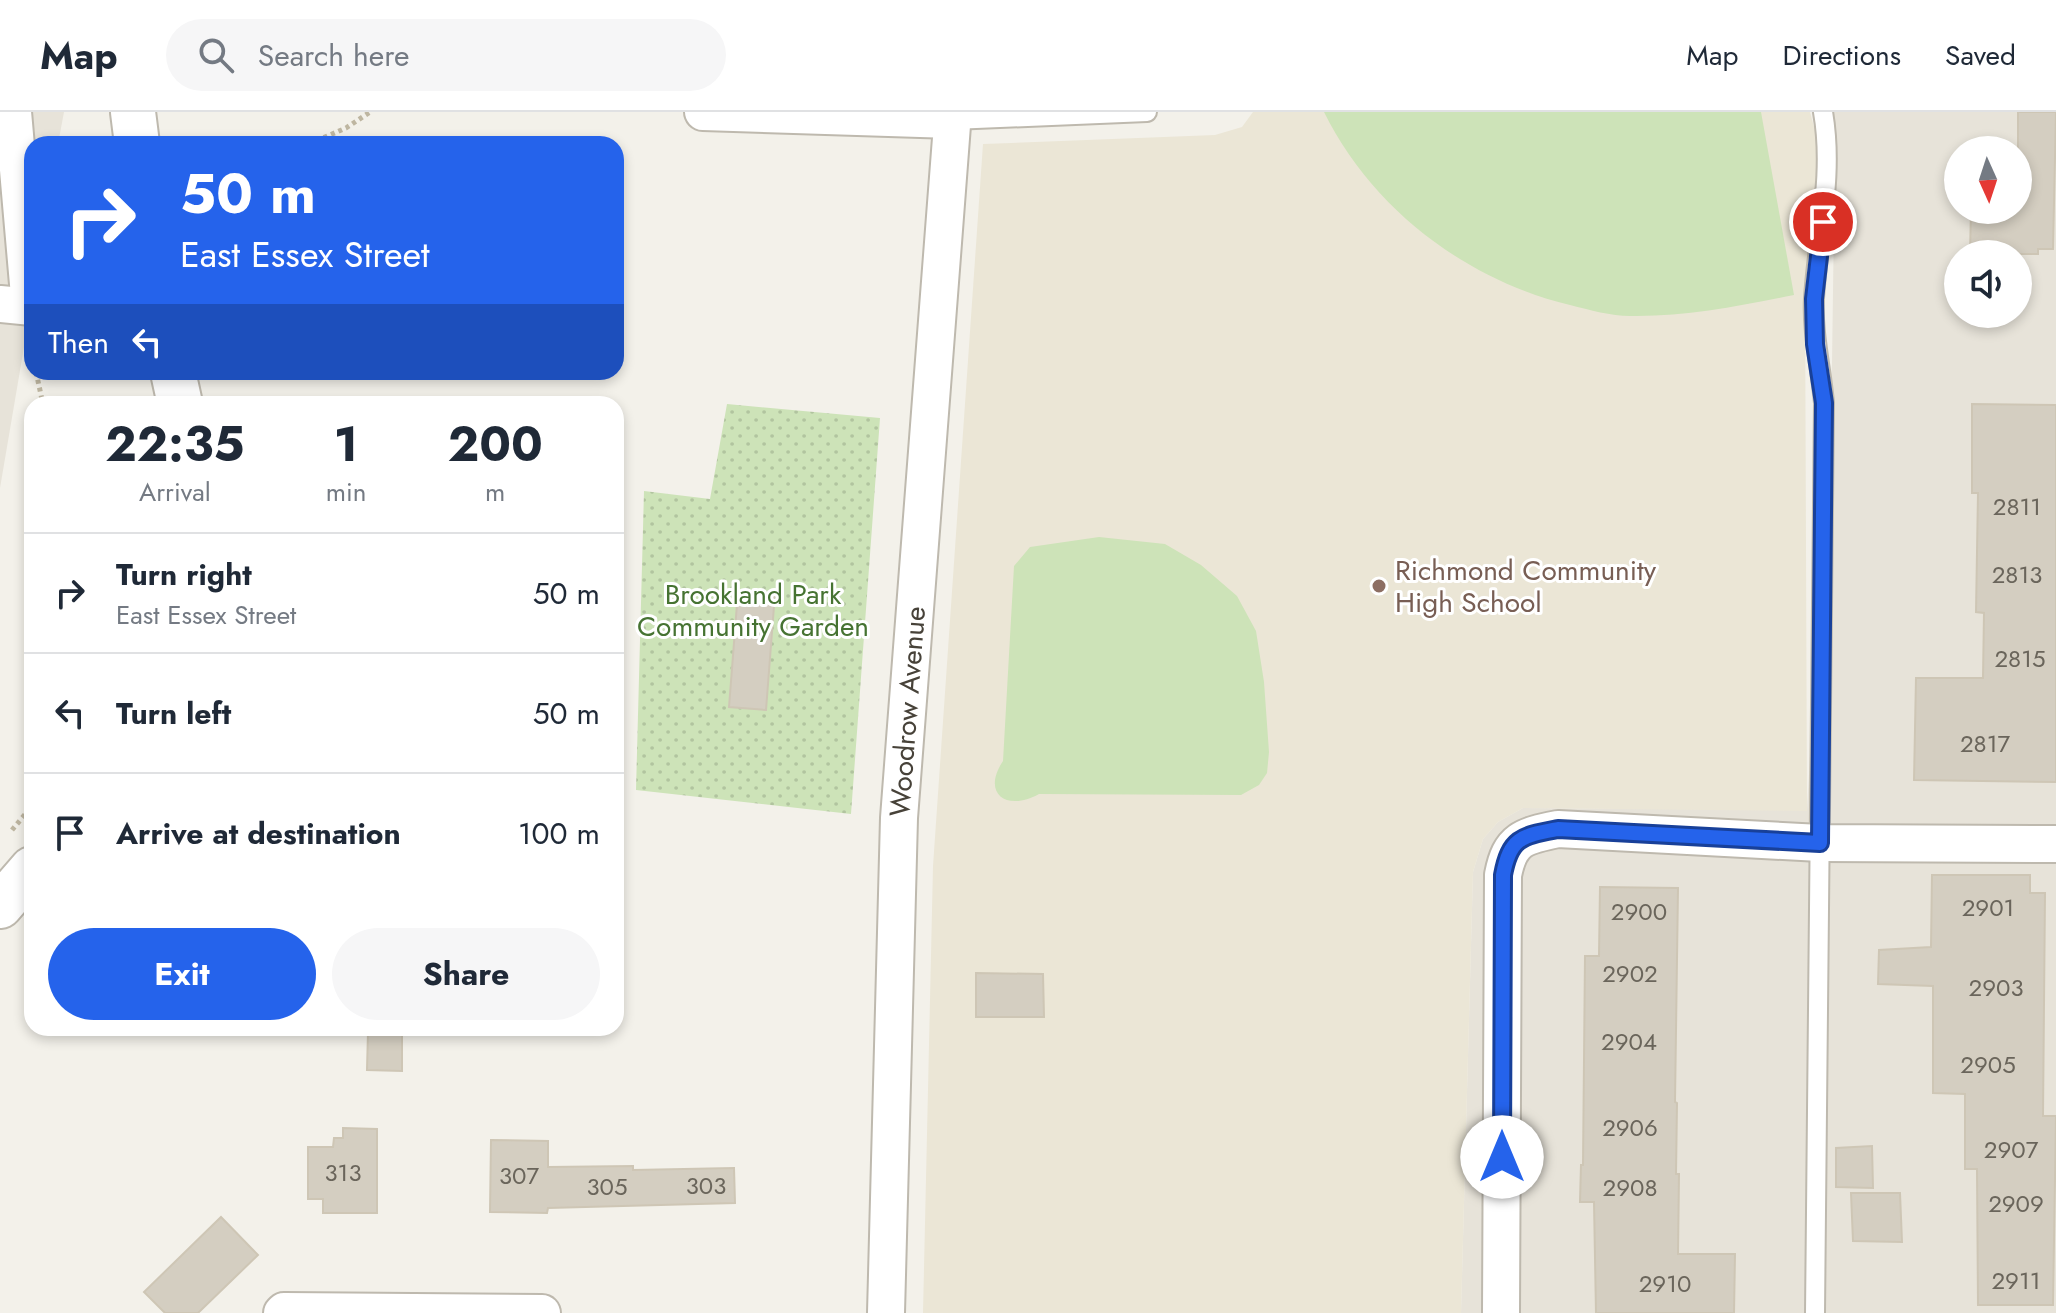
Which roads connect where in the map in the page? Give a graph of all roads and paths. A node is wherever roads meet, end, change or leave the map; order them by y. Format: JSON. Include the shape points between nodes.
{"nodes":[{"id":1,"x":13,"y":112,"type":"edge"},
{"id":2,"x":133,"y":112,"type":"edge"},
{"id":3,"x":370,"y":112,"type":"edge"},
{"id":4,"x":703,"y":112,"type":"edge"},
{"id":5,"x":1147,"y":112,"type":"edge"},
{"id":6,"x":1823,"y":112,"type":"edge"},
{"id":7,"x":953,"y":116,"type":"edge"},
{"id":8,"x":136,"y":136,"type":"edge"},
{"id":9,"x":328,"y":136,"type":"edge"},
{"id":10,"x":21,"y":306,"type":"edge"},
{"id":11,"x":1820,"y":843,"type":"junction"},
{"id":12,"x":2056,"y":844,"type":"edge"},
{"id":13,"x":20,"y":852,"type":"edge"},
{"id":14,"x":0,"y":906,"type":"edge"},
{"id":15,"x":282,"y":1313,"type":"edge"},
{"id":16,"x":542,"y":1313,"type":"edge"},
{"id":17,"x":886,"y":1313,"type":"edge"},
{"id":18,"x":1501,"y":1313,"type":"edge"},
{"id":19,"x":1815,"y":1313,"type":"edge"}],
"edges":[{"from":1,"to":10,"type":"street"},
{"from":2,"to":8,"type":"street"},
{"from":3,"to":9,"type":"path"},
{"from":4,"to":7,"type":"street"},
{"from":5,"to":7,"type":"lane"},
{"from":6,"to":11,"type":"lane","via":[[1826,196],[1814,299],[1824,403]]},
{"from":7,"to":17,"type":"street","name":"Woodrow Avenue","via":[[899,818]]},
{"from":11,"to":12,"type":"street"},
{"from":11,"to":18,"type":"street","via":[[1558,829],[1516,842],[1503,875]]},
{"from":11,"to":19,"type":"lane"},
{"from":13,"to":14,"type":"street"},
{"from":15,"to":16,"type":"street"}]}
